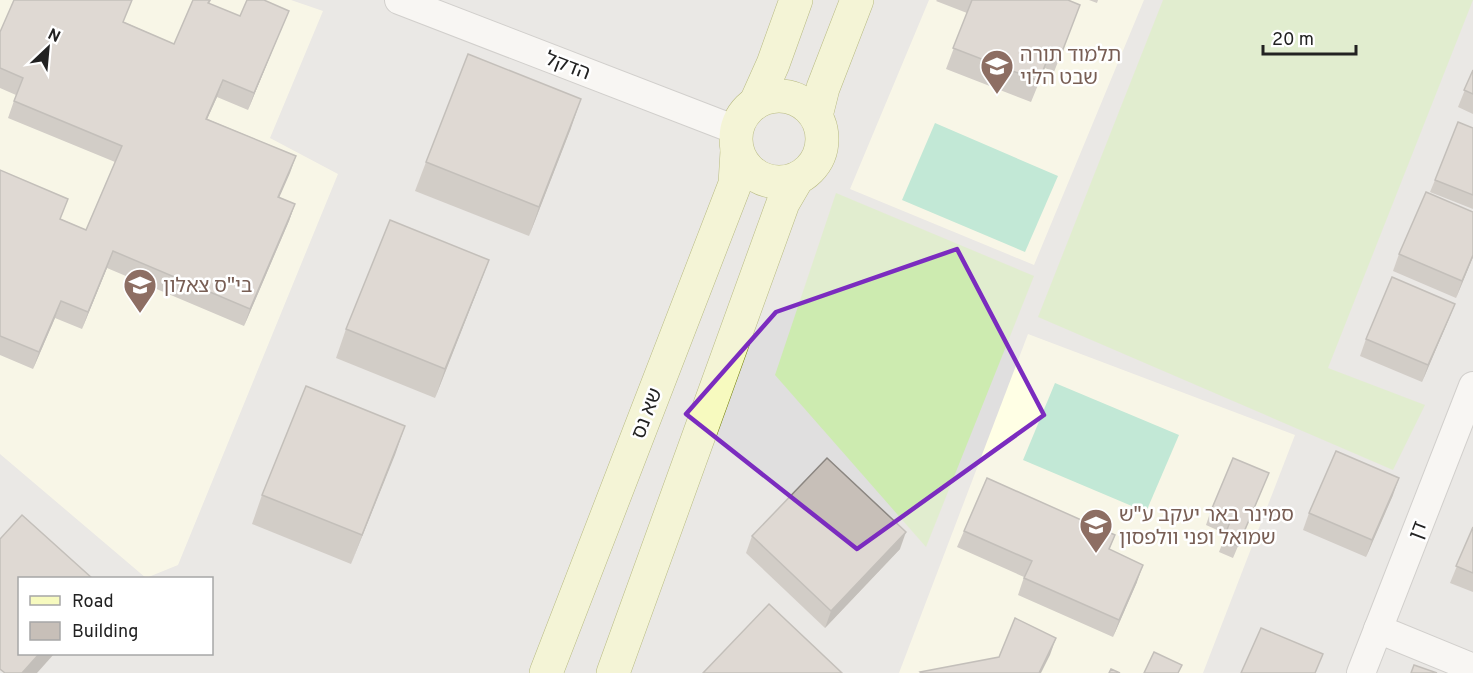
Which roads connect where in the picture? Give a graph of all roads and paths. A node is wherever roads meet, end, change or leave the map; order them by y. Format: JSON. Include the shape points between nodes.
{"nodes":[{"id":1,"x":399,"y":0,"type":"edge"},
{"id":2,"x":796,"y":0,"type":"edge"},
{"id":3,"x":857,"y":0,"type":"edge"},
{"id":4,"x":756,"y":102,"type":"junction"},
{"id":5,"x":816,"y":116,"type":"junction"},
{"id":6,"x":736,"y":140,"type":"junction"},
{"id":7,"x":796,"y":178,"type":"junction"},
{"id":8,"x":1473,"y":386,"type":"edge"},
{"id":9,"x":1378,"y":629,"type":"junction"},
{"id":10,"x":1473,"y":668,"type":"edge"},
{"id":11,"x":546,"y":673,"type":"edge"},
{"id":12,"x":613,"y":673,"type":"edge"},
{"id":13,"x":1361,"y":673,"type":"edge"}],
"edges":[{"from":1,"to":6,"type":"street","name":"הדקל"},
{"from":2,"to":4,"type":"street"},
{"from":3,"to":5,"type":"street"},
{"from":4,"to":5,"type":"street","via":[[768,96],[789,97]]},
{"from":4,"to":6,"type":"street","via":[[747,109]]},
{"from":5,"to":7,"type":"street","via":[[822,130],[820,152],[809,170]]},
{"from":6,"to":7,"type":"street","via":[[744,164],[754,174],[768,181]]},
{"from":6,"to":11,"type":"street","name":"שא נס","via":[[735,184]]},
{"from":7,"to":12,"type":"street","via":[[783,203]]},
{"from":8,"to":9,"type":"street","name":"דן"},
{"from":9,"to":10,"type":"street"},
{"from":9,"to":13,"type":"street","name":"דן"}]}
